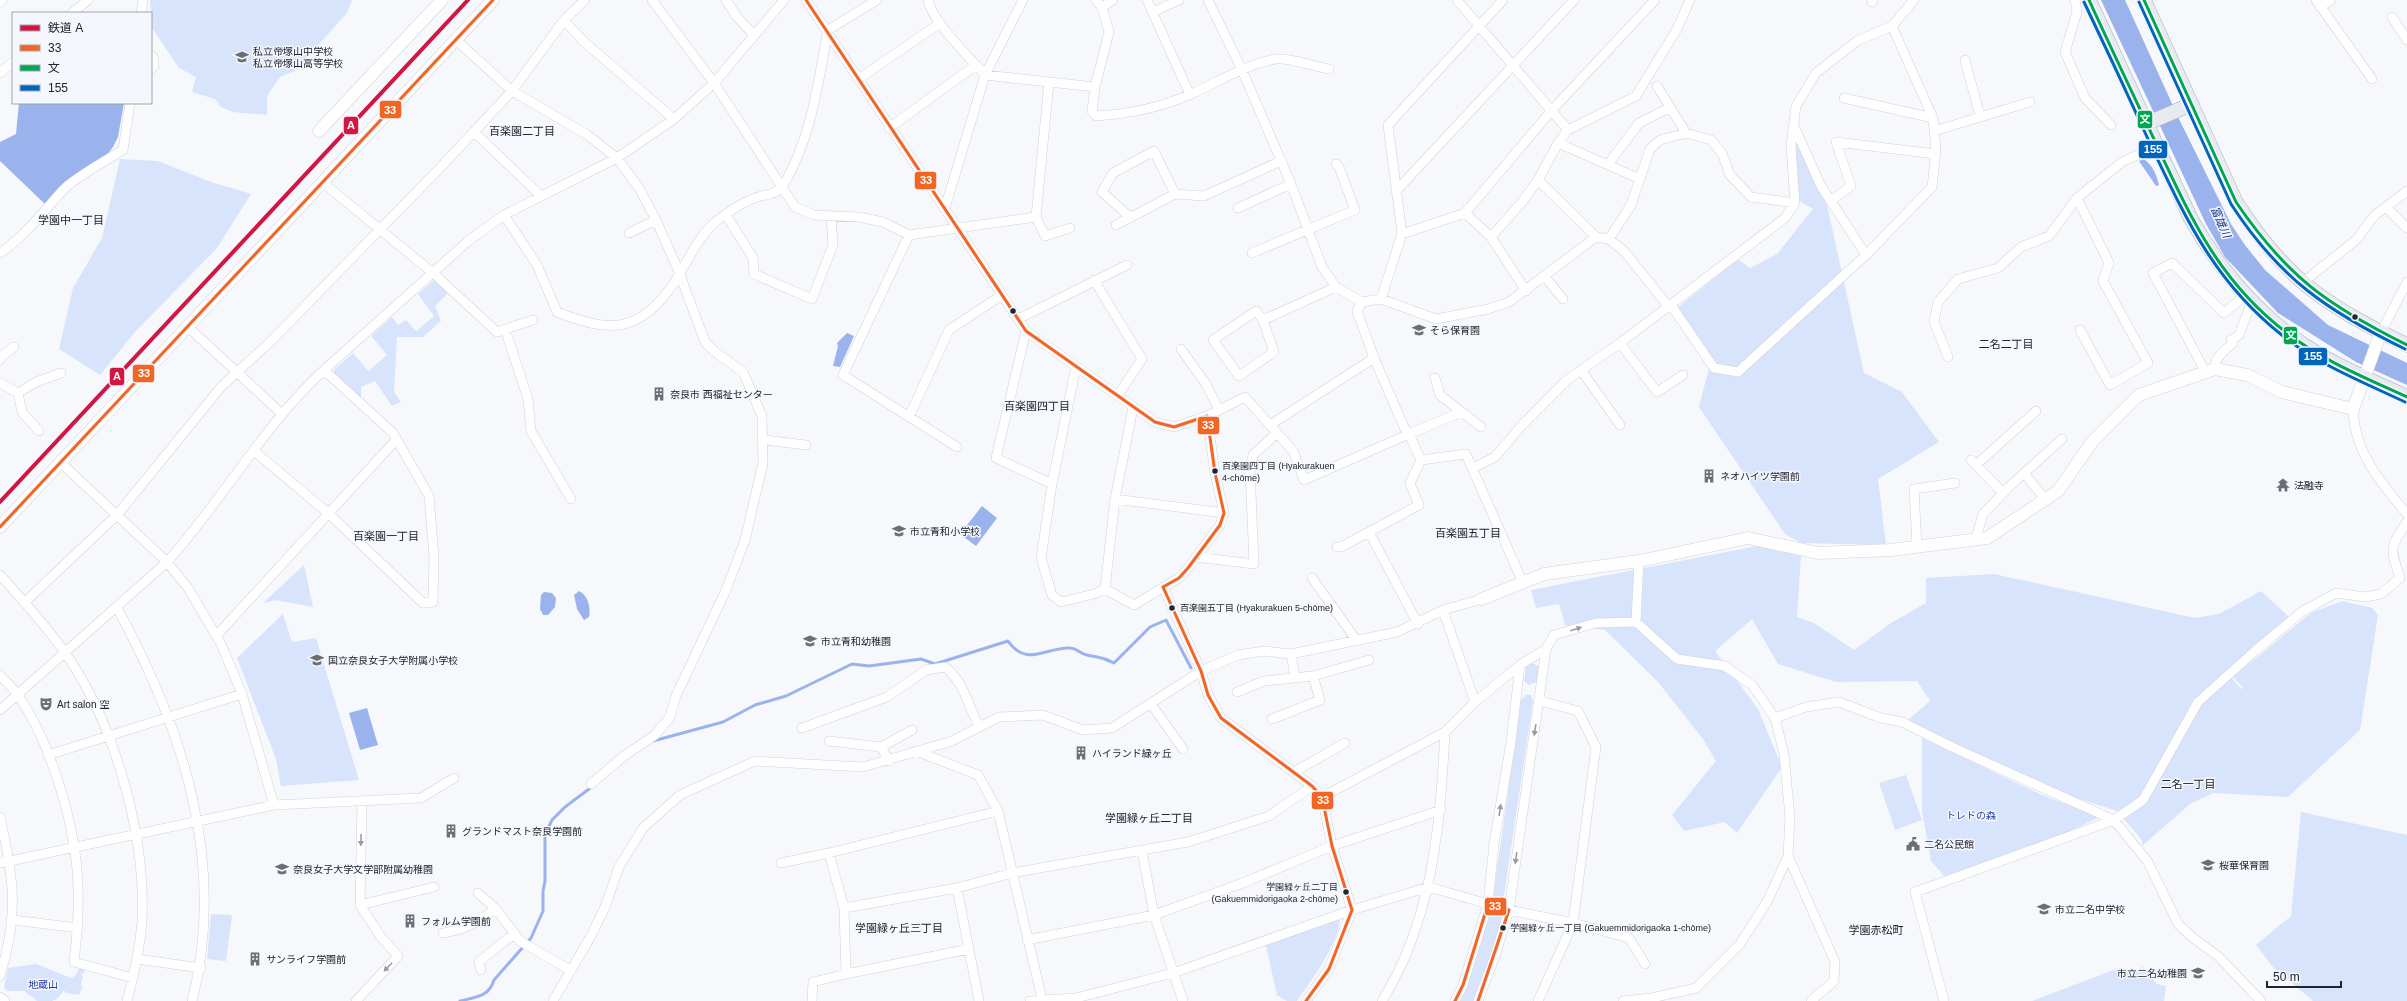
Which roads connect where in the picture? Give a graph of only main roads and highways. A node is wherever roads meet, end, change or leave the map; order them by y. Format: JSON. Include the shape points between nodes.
{"nodes":[{"id":1,"x":2089,"y":0,"type":"edge"},
{"id":2,"x":2144,"y":0,"type":"edge"},
{"id":3,"x":2192,"y":104,"type":"junction"},
{"id":4,"x":2148,"y":123,"type":"junction"},
{"id":5,"x":2407,"y":345,"type":"edge"},
{"id":6,"x":2407,"y":397,"type":"edge"}],
"edges":[{"from":1,"to":4,"type":"main road"},
{"from":2,"to":3,"type":"main road"},
{"from":3,"to":4,"type":"main road"},
{"from":3,"to":5,"type":"main road","via":[[2236,202],[2254,231],[2279,261],[2302,283],[2350,317],[2379,336]]},
{"from":4,"to":6,"type":"main road","via":[[2191,219],[2208,248],[2249,298],[2276,324],[2304,344]]}]}
